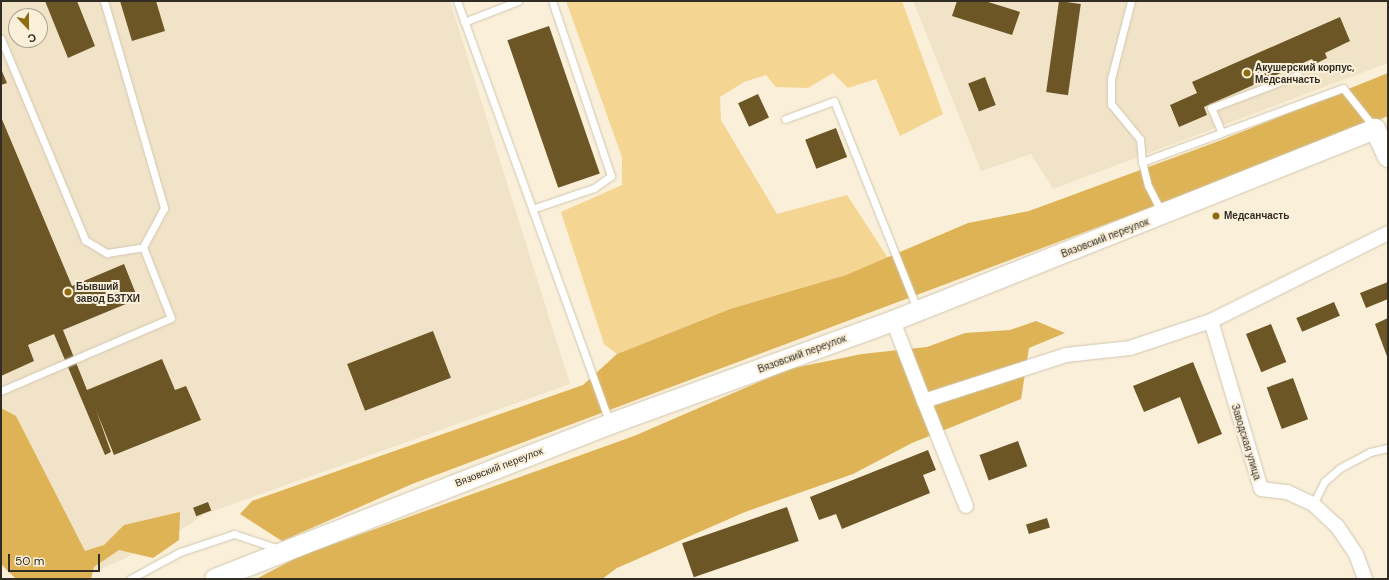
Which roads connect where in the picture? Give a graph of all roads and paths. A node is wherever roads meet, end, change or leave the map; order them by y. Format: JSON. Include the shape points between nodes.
{"nodes":[{"id":1,"x":104,"y":1,"type":"edge"},
{"id":2,"x":457,"y":1,"type":"edge"},
{"id":3,"x":518,"y":1,"type":"edge"},
{"id":4,"x":552,"y":1,"type":"edge"},
{"id":5,"x":1132,"y":1,"type":"edge"},
{"id":6,"x":464,"y":22,"type":"junction"},
{"id":7,"x":1,"y":39,"type":"edge"},
{"id":8,"x":1298,"y":74,"type":"dead end"},
{"id":9,"x":785,"y":119,"type":"dead end"},
{"id":10,"x":1382,"y":127,"type":"edge"},
{"id":11,"x":1221,"y":131,"type":"junction"},
{"id":12,"x":1388,"y":157,"type":"edge"},
{"id":13,"x":1142,"y":162,"type":"junction"},
{"id":14,"x":532,"y":209,"type":"junction"},
{"id":15,"x":1163,"y":215,"type":"junction"},
{"id":16,"x":1388,"y":232,"type":"edge"},
{"id":17,"x":143,"y":247,"type":"junction"},
{"id":18,"x":918,"y":311,"type":"junction"},
{"id":19,"x":893,"y":321,"type":"junction"},
{"id":20,"x":1211,"y":321,"type":"junction"},
{"id":21,"x":1,"y":391,"type":"edge"},
{"id":22,"x":924,"y":401,"type":"junction"},
{"id":23,"x":610,"y":424,"type":"junction"},
{"id":24,"x":1388,"y":448,"type":"edge"},
{"id":25,"x":1313,"y":504,"type":"junction"},
{"id":26,"x":966,"y":506,"type":"dead end"},
{"id":27,"x":283,"y":550,"type":"junction"},
{"id":28,"x":237,"y":575,"type":"edge"},
{"id":29,"x":130,"y":579,"type":"edge"},
{"id":30,"x":215,"y":579,"type":"edge"},
{"id":31,"x":1365,"y":579,"type":"edge"}],
"edges":[{"from":1,"to":17,"type":"lane","via":[[164,208]]},
{"from":2,"to":6,"type":"lane"},
{"from":3,"to":6,"type":"lane"},
{"from":4,"to":14,"type":"lane","via":[[610,176],[594,188]]},
{"from":5,"to":13,"type":"lane","via":[[1111,79],[1111,104],[1140,139]]},
{"from":6,"to":14,"type":"lane"},
{"from":7,"to":17,"type":"lane","via":[[85,240],[107,253]]},
{"from":8,"to":11,"type":"lane","via":[[1211,108]]},
{"from":9,"to":18,"type":"lane","via":[[834,101]]},
{"from":10,"to":11,"type":"lane","via":[[1344,88]]},
{"from":10,"to":12,"type":"street"},
{"from":10,"to":15,"type":"street","name":"Вязовский переулок"},
{"from":11,"to":13,"type":"lane"},
{"from":13,"to":15,"type":"lane","via":[[1148,186]]},
{"from":14,"to":23,"type":"lane"},
{"from":15,"to":18,"type":"street","name":"Вязовский переулок"},
{"from":16,"to":20,"type":"street"},
{"from":17,"to":21,"type":"lane","via":[[171,318]]},
{"from":18,"to":19,"type":"street","name":"Вязовский переулок"},
{"from":19,"to":22,"type":"street"},
{"from":19,"to":23,"type":"street","name":"Вязовский переулок"},
{"from":20,"to":22,"type":"street","via":[[1130,348],[1066,355]]},
{"from":20,"to":25,"type":"street","name":"Заводская улица","via":[[1261,489],[1286,492]]},
{"from":22,"to":26,"type":"street"},
{"from":23,"to":27,"type":"street","name":"Вязовский переулок"},
{"from":24,"to":25,"type":"lane","via":[[1370,452],[1340,468],[1324,482]]},
{"from":25,"to":31,"type":"street","name":"Заводская улица","via":[[1337,526],[1356,554]]},
{"from":27,"to":28,"type":"street","name":"Вязовский переулок"},
{"from":27,"to":29,"type":"lane","via":[[234,534],[180,552]]},
{"from":28,"to":30,"type":"street","name":"Вязовский переулок"}]}
